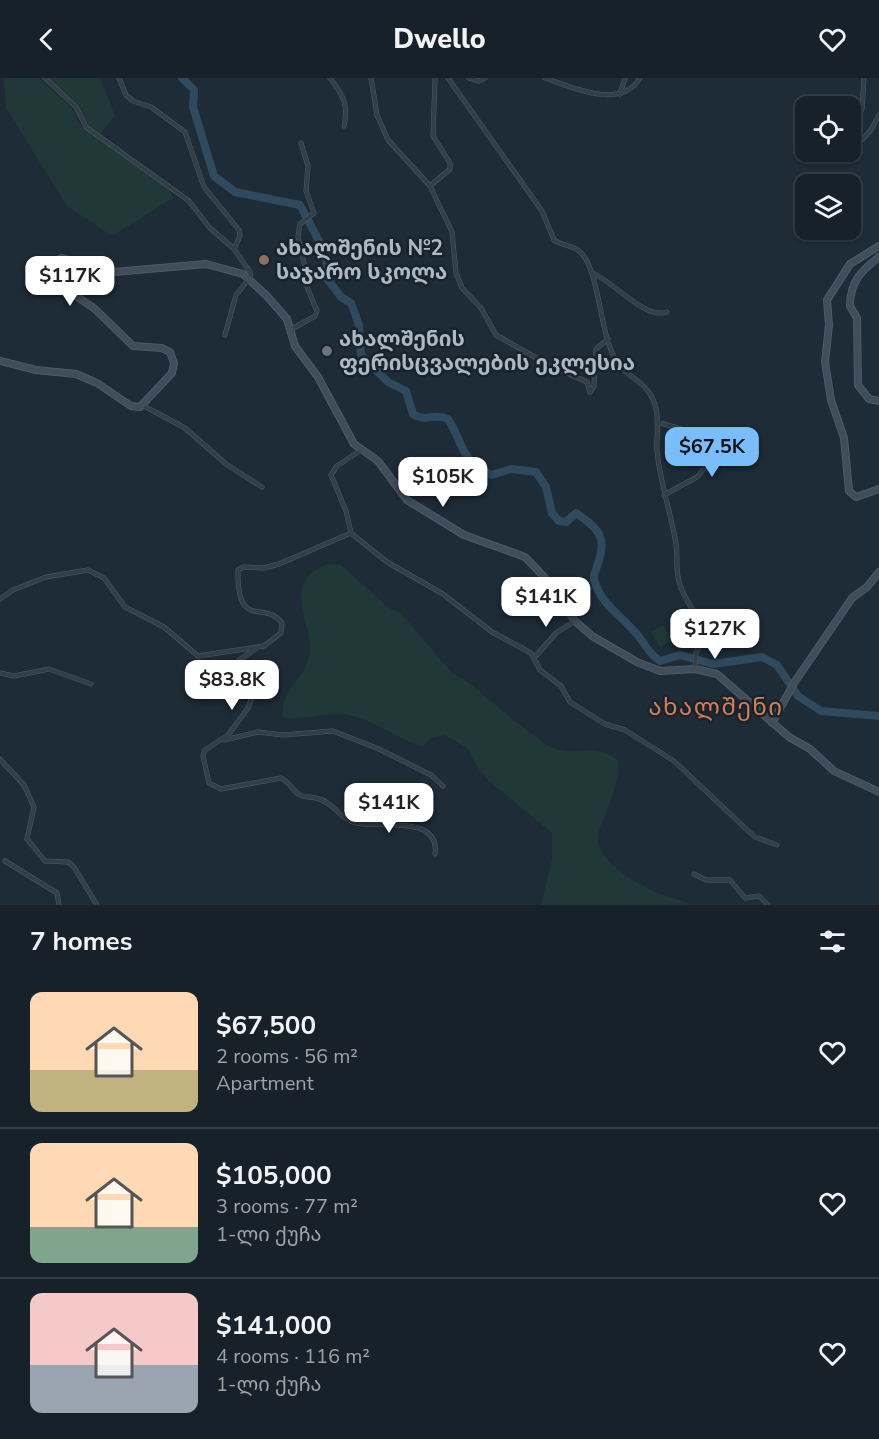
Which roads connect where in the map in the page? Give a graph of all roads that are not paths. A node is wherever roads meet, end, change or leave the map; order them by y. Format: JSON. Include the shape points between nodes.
{"nodes":[{"id":1,"x":45,"y":78,"type":"edge"},
{"id":2,"x":119,"y":78,"type":"edge"},
{"id":3,"x":330,"y":78,"type":"edge"},
{"id":4,"x":371,"y":78,"type":"edge"},
{"id":5,"x":435,"y":78,"type":"edge"},
{"id":6,"x":448,"y":78,"type":"edge"},
{"id":7,"x":469,"y":78,"type":"edge"},
{"id":8,"x":485,"y":78,"type":"edge"},
{"id":9,"x":545,"y":78,"type":"edge"},
{"id":10,"x":625,"y":78,"type":"edge"},
{"id":11,"x":640,"y":78,"type":"edge"},
{"id":12,"x":864,"y":78,"type":"edge"},
{"id":13,"x":620,"y":95,"type":"junction"},
{"id":14,"x":861,"y":110,"type":"edge"},
{"id":15,"x":879,"y":116,"type":"edge"},
{"id":16,"x":344,"y":126,"type":"dead end"},
{"id":17,"x":861,"y":141,"type":"edge"},
{"id":18,"x":301,"y":143,"type":"dead end"},
{"id":19,"x":430,"y":186,"type":"junction"},
{"id":20,"x":879,"y":246,"type":"edge"},
{"id":21,"x":234,"y":249,"type":"junction"},
{"id":22,"x":879,"y":257,"type":"edge"},
{"id":23,"x":591,"y":273,"type":"junction"},
{"id":24,"x":250,"y":280,"type":"junction"},
{"id":25,"x":667,"y":312,"type":"dead end"},
{"id":26,"x":292,"y":329,"type":"junction"},
{"id":27,"x":225,"y":335,"type":"dead end"},
{"id":28,"x":608,"y":339,"type":"junction"},
{"id":29,"x":0,"y":361,"type":"edge"},
{"id":30,"x":879,"y":401,"type":"edge"},
{"id":31,"x":142,"y":405,"type":"junction"},
{"id":32,"x":657,"y":422,"type":"junction"},
{"id":33,"x":361,"y":450,"type":"junction"},
{"id":34,"x":262,"y":487,"type":"dead end"},
{"id":35,"x":879,"y":489,"type":"edge"},
{"id":36,"x":664,"y":495,"type":"junction"},
{"id":37,"x":351,"y":533,"type":"junction"},
{"id":38,"x":879,"y":572,"type":"edge"},
{"id":39,"x":0,"y":599,"type":"edge"},
{"id":40,"x":575,"y":621,"type":"junction"},
{"id":41,"x":258,"y":647,"type":"junction"},
{"id":42,"x":535,"y":657,"type":"junction"},
{"id":43,"x":695,"y":667,"type":"junction"},
{"id":44,"x":0,"y":673,"type":"edge"},
{"id":45,"x":91,"y":684,"type":"dead end"},
{"id":46,"x":772,"y":723,"type":"junction"},
{"id":47,"x":223,"y":741,"type":"junction"},
{"id":48,"x":0,"y":759,"type":"edge"},
{"id":49,"x":443,"y":786,"type":"dead end"},
{"id":50,"x":879,"y":792,"type":"edge"},
{"id":51,"x":777,"y":845,"type":"dead end"},
{"id":52,"x":435,"y":854,"type":"dead end"},
{"id":53,"x":5,"y":861,"type":"dead end"},
{"id":54,"x":694,"y":874,"type":"dead end"},
{"id":55,"x":59,"y":905,"type":"edge"},
{"id":56,"x":97,"y":905,"type":"edge"},
{"id":57,"x":768,"y":905,"type":"edge"}],
"edges":[{"from":1,"to":21,"type":"street","via":[[76,107],[86,127],[189,201]]},
{"from":2,"to":21,"type":"street","via":[[133,101],[151,107],[185,132],[204,187],[239,230]]},
{"from":3,"to":16,"type":"street","via":[[345,96]]},
{"from":4,"to":19,"type":"street","via":[[377,115],[388,140]]},
{"from":5,"to":19,"type":"street","via":[[433,136],[450,169]]},
{"from":6,"to":23,"type":"street","via":[[542,211],[554,240],[579,250]]},
{"from":7,"to":8,"type":"street"},
{"from":9,"to":13,"type":"street","via":[[589,93]]},
{"from":10,"to":13,"type":"street"},
{"from":11,"to":13,"type":"street","via":[[634,88]]},
{"from":12,"to":14,"type":"street"},
{"from":15,"to":17,"type":"street"},
{"from":18,"to":26,"type":"street","via":[[308,166],[306,191],[314,213],[300,224],[298,237],[307,287],[317,311]]},
{"from":19,"to":28,"type":"street","via":[[452,232],[456,273],[462,288],[481,308],[496,334],[587,382],[590,392],[594,386],[596,349]]},
{"from":20,"to":35,"type":"street","via":[[850,264],[829,293],[825,362],[831,400],[844,438],[849,491],[856,497]]},
{"from":21,"to":24,"type":"street","via":[[250,272]]},
{"from":22,"to":30,"type":"street","via":[[861,271],[850,293],[850,306],[858,318],[858,385],[869,399]]},
{"from":23,"to":25,"type":"street","via":[[642,308]]},
{"from":23,"to":28,"type":"street"},
{"from":24,"to":26,"type":"street"},
{"from":24,"to":27,"type":"street","via":[[236,296]]},
{"from":24,"to":31,"type":"street","via":[[233,270],[206,264],[114,272],[62,258],[47,266],[43,271],[47,276],[94,309],[128,344],[170,352],[172,373]]},
{"from":26,"to":33,"type":"street","via":[[295,346]]},
{"from":28,"to":32,"type":"street","via":[[616,361],[651,394]]},
{"from":29,"to":31,"type":"street","via":[[76,374],[131,406]]},
{"from":31,"to":34,"type":"street","via":[[185,428],[226,464]]},
{"from":32,"to":36,"type":"street"},
{"from":32,"to":36,"type":"street","via":[[705,436],[712,459],[697,477]]},
{"from":33,"to":37,"type":"street","via":[[337,466],[331,475]]},
{"from":33,"to":40,"type":"street","via":[[378,461],[407,500],[423,512],[464,535],[525,557],[550,582]]},
{"from":36,"to":43,"type":"street","via":[[676,545],[680,585],[704,634]]},
{"from":37,"to":41,"type":"street","via":[[279,564],[238,570],[244,605],[282,623],[281,633],[273,642]]},
{"from":37,"to":42,"type":"street","via":[[387,562],[443,594],[492,632]]},
{"from":38,"to":46,"type":"street","via":[[852,598],[794,683]]},
{"from":39,"to":41,"type":"street","via":[[46,577],[87,570],[104,578],[125,607],[164,627],[198,656]]},
{"from":40,"to":42,"type":"street","via":[[556,633]]},
{"from":40,"to":43,"type":"street","via":[[592,636],[660,671]]},
{"from":41,"to":47,"type":"street","via":[[238,661],[235,668],[252,698]]},
{"from":42,"to":51,"type":"street","via":[[540,670],[561,686],[570,702],[674,761],[755,837]]},
{"from":43,"to":46,"type":"street","via":[[725,680]]},
{"from":44,"to":45,"type":"street","via":[[14,676],[49,669]]},
{"from":46,"to":50,"type":"street","via":[[846,779]]},
{"from":47,"to":49,"type":"street","via":[[258,732],[283,735],[333,731],[379,749],[431,775]]},
{"from":47,"to":52,"type":"street","via":[[209,746],[203,756],[209,783],[220,789],[281,778],[296,792],[330,804],[349,820],[368,825],[409,825],[423,831],[434,843]]},
{"from":48,"to":56,"type":"street","via":[[24,785],[34,807],[27,839],[45,861],[68,862],[74,867]]},
{"from":53,"to":55,"type":"street","via":[[57,893]]},
{"from":54,"to":57,"type":"street","via":[[706,880],[730,880],[745,898],[759,896]]}]}
